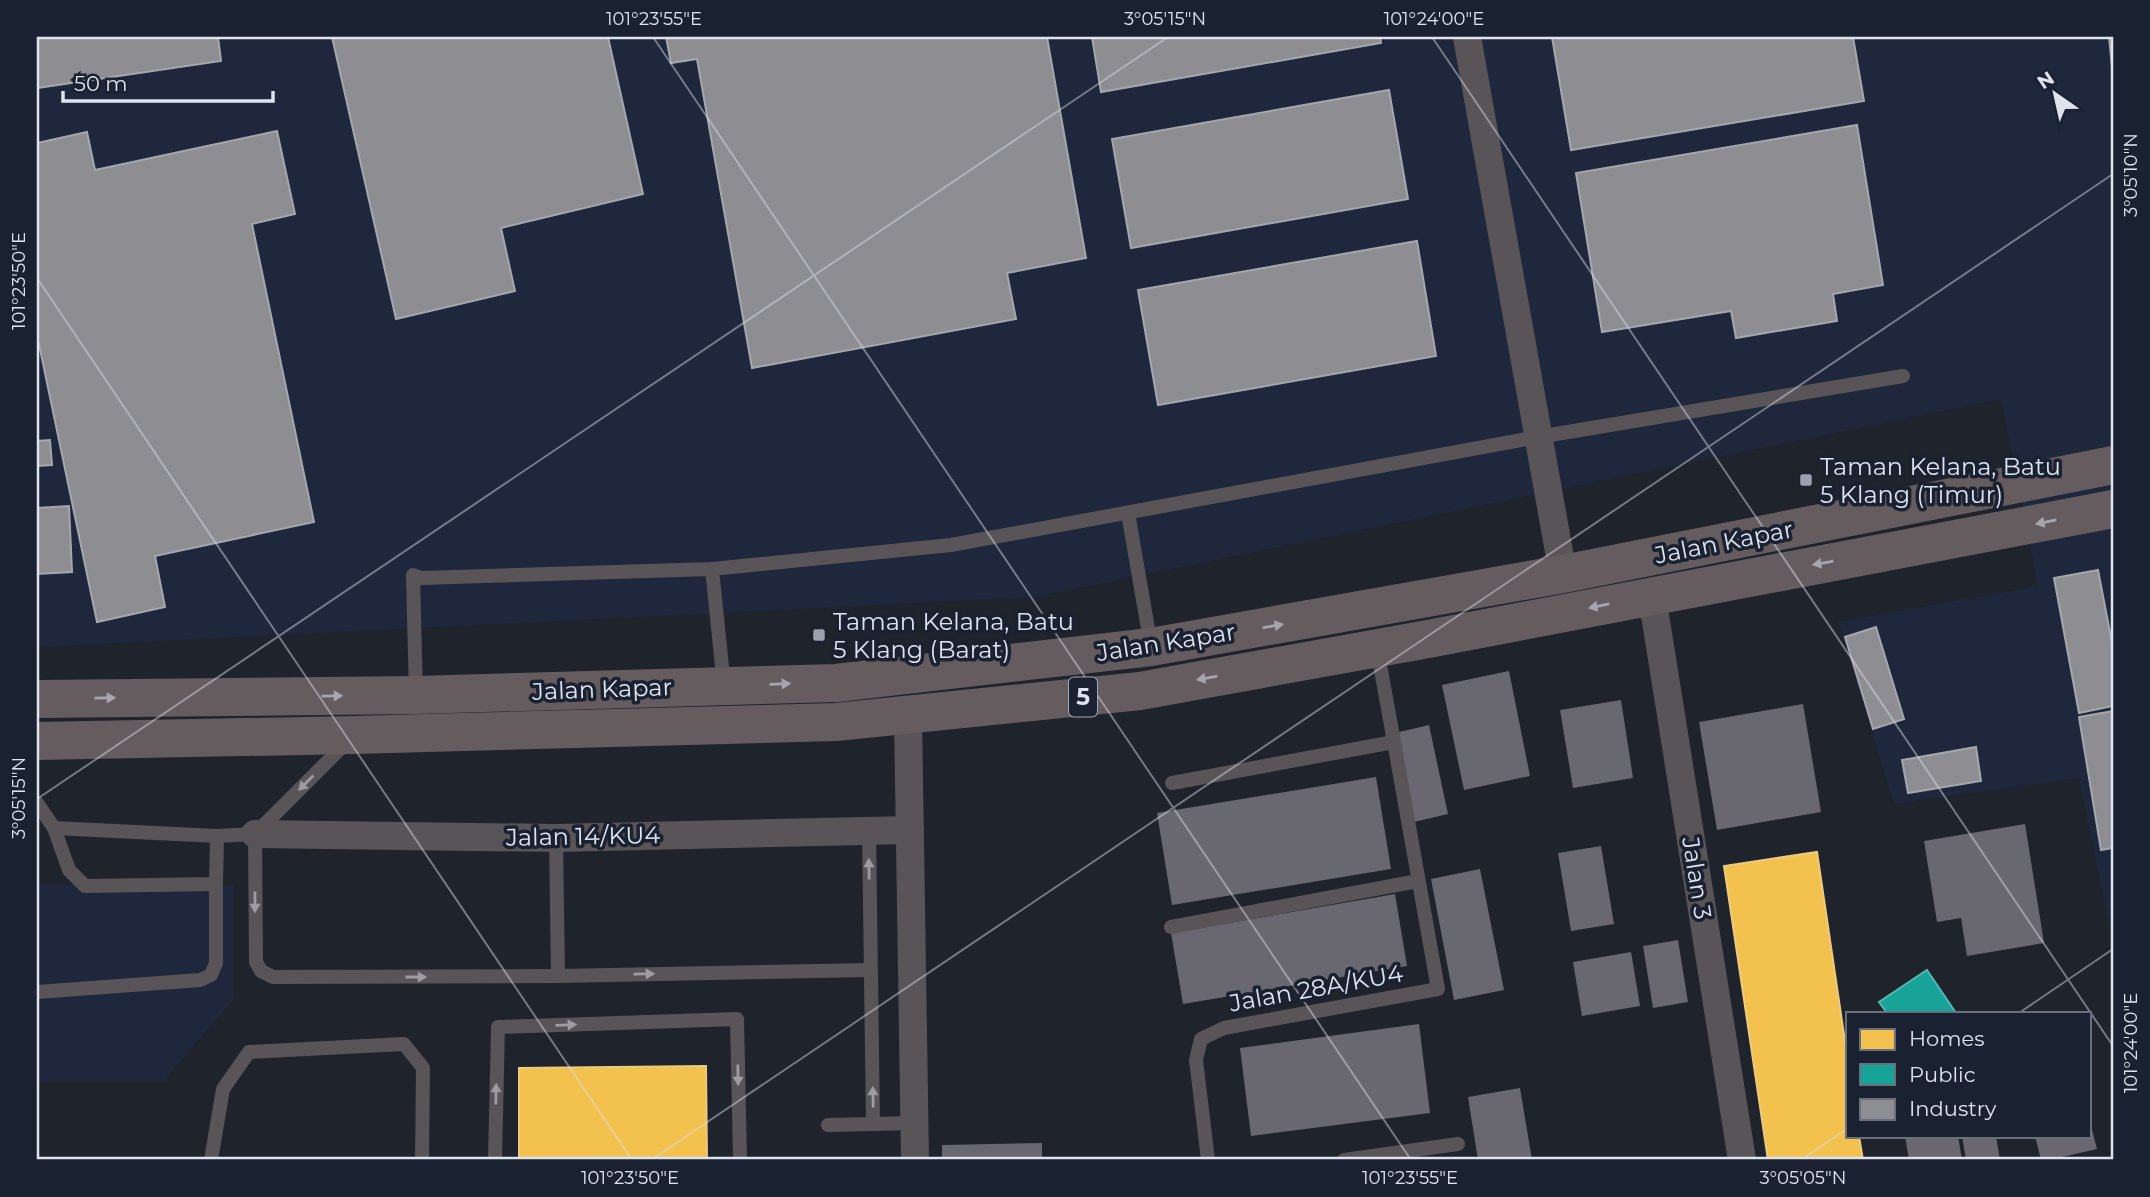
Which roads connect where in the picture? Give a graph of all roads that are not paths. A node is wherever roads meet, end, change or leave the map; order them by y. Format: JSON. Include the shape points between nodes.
{"nodes":[{"id":1,"x":1467,"y":37,"type":"edge"},
{"id":2,"x":1903,"y":376,"type":"dead end"},
{"id":3,"x":1538,"y":438,"type":"junction"},
{"id":4,"x":2113,"y":465,"type":"edge"},
{"id":5,"x":2113,"y":509,"type":"edge"},
{"id":6,"x":1128,"y":513,"type":"junction"},
{"id":7,"x":712,"y":569,"type":"junction"},
{"id":8,"x":1563,"y":575,"type":"junction"},
{"id":9,"x":1651,"y":596,"type":"junction"},
{"id":10,"x":1151,"y":647,"type":"junction"},
{"id":11,"x":1377,"y":647,"type":"junction"},
{"id":12,"x":724,"y":685,"type":"junction"},
{"id":13,"x":416,"y":695,"type":"junction"},
{"id":14,"x":37,"y":699,"type":"edge"},
{"id":15,"x":908,"y":716,"type":"junction"},
{"id":16,"x":354,"y":735,"type":"junction"},
{"id":17,"x":37,"y":741,"type":"edge"},
{"id":18,"x":1394,"y":742,"type":"junction"},
{"id":19,"x":1172,"y":783,"type":"dead end"},
{"id":20,"x":37,"y":803,"type":"edge"},
{"id":21,"x":54,"y":828,"type":"junction"},
{"id":22,"x":910,"y":830,"type":"junction"},
{"id":23,"x":869,"y":831,"type":"junction"},
{"id":24,"x":255,"y":834,"type":"junction"},
{"id":25,"x":217,"y":836,"type":"junction"},
{"id":26,"x":556,"y":838,"type":"junction"},
{"id":27,"x":1418,"y":881,"type":"junction"},
{"id":28,"x":216,"y":884,"type":"junction"},
{"id":29,"x":1171,"y":927,"type":"dead end"},
{"id":30,"x":871,"y":970,"type":"junction"},
{"id":31,"x":558,"y":976,"type":"junction"},
{"id":32,"x":37,"y":992,"type":"edge"},
{"id":33,"x":915,"y":1123,"type":"junction"},
{"id":34,"x":873,"y":1124,"type":"junction"},
{"id":35,"x":828,"y":1125,"type":"dead end"},
{"id":36,"x":1458,"y":1144,"type":"dead end"},
{"id":37,"x":211,"y":1160,"type":"edge"},
{"id":38,"x":422,"y":1160,"type":"edge"},
{"id":39,"x":495,"y":1160,"type":"edge"},
{"id":40,"x":740,"y":1160,"type":"edge"},
{"id":41,"x":915,"y":1160,"type":"edge"},
{"id":42,"x":1208,"y":1160,"type":"edge"},
{"id":43,"x":1344,"y":1160,"type":"edge"},
{"id":44,"x":1742,"y":1160,"type":"edge"}],
"edges":[{"from":1,"to":3,"type":"street"},
{"from":2,"to":3,"type":"lane"},
{"from":3,"to":6,"type":"lane"},
{"from":3,"to":8,"type":"street"},
{"from":4,"to":8,"type":"highway","name":"Jalan Kapar","number":"5"},
{"from":5,"to":9,"type":"highway","name":"Jalan Kapar","number":"5","one_way":true},
{"from":6,"to":7,"type":"lane","via":[[951,545]]},
{"from":6,"to":10,"type":"lane"},
{"from":7,"to":12,"type":"lane"},
{"from":7,"to":13,"type":"lane","via":[[413,575]]},
{"from":10,"to":8,"type":"highway","name":"Jalan Kapar","number":"5","one_way":true},
{"from":9,"to":11,"type":"highway","name":"Jalan Kapar","number":"5","one_way":true},
{"from":9,"to":44,"type":"street","name":"Jalan 3"},
{"from":12,"to":10,"type":"highway","name":"Jalan Kapar","number":"5","one_way":true,"via":[[836,683]]},
{"from":11,"to":15,"type":"highway","name":"Jalan Kapar","number":"5","one_way":true,"via":[[1140,691]]},
{"from":11,"to":18,"type":"lane"},
{"from":12,"to":13,"type":"highway","name":"Jalan Kapar","number":"5"},
{"from":14,"to":13,"type":"highway","name":"Jalan Kapar","number":"5","one_way":true},
{"from":15,"to":16,"type":"highway","name":"Jalan Kapar","number":"5","via":[[836,722]]},
{"from":15,"to":22,"type":"street"},
{"from":16,"to":17,"type":"highway","name":"Jalan Kapar","number":"5"},
{"from":16,"to":24,"type":"lane","one_way":true},
{"from":18,"to":19,"type":"lane"},
{"from":18,"to":27,"type":"lane"},
{"from":20,"to":21,"type":"lane"},
{"from":21,"to":25,"type":"lane"},
{"from":21,"to":28,"type":"lane","via":[[69,870],[85,886]]},
{"from":22,"to":23,"type":"street","name":"Jalan 14/KU4"},
{"from":22,"to":33,"type":"street"},
{"from":23,"to":26,"type":"street","name":"Jalan 14/KU4"},
{"from":30,"to":23,"type":"lane","one_way":true},
{"from":24,"to":25,"type":"lane"},
{"from":24,"to":26,"type":"street","name":"Jalan 14/KU4"},
{"from":24,"to":31,"type":"lane","one_way":true,"via":[[256,962],[273,977]]},
{"from":25,"to":28,"type":"lane"},
{"from":26,"to":31,"type":"lane"},
{"from":27,"to":29,"type":"lane"},
{"from":27,"to":42,"type":"lane","name":"Jalan 28A/KU4","via":[[1438,989],[1224,1028],[1202,1039],[1196,1060]]},
{"from":28,"to":32,"type":"lane","via":[[216,963],[211,975],[200,980]]},
{"from":31,"to":30,"type":"lane","one_way":true},
{"from":34,"to":30,"type":"lane","one_way":true},
{"from":33,"to":34,"type":"lane"},
{"from":33,"to":41,"type":"street"},
{"from":34,"to":35,"type":"lane"},
{"from":36,"to":43,"type":"lane"},
{"from":37,"to":38,"type":"lane","via":[[223,1089],[248,1052],[404,1044],[423,1068]]},
{"from":39,"to":40,"type":"lane","one_way":true,"via":[[498,1027],[737,1018]]}]}
